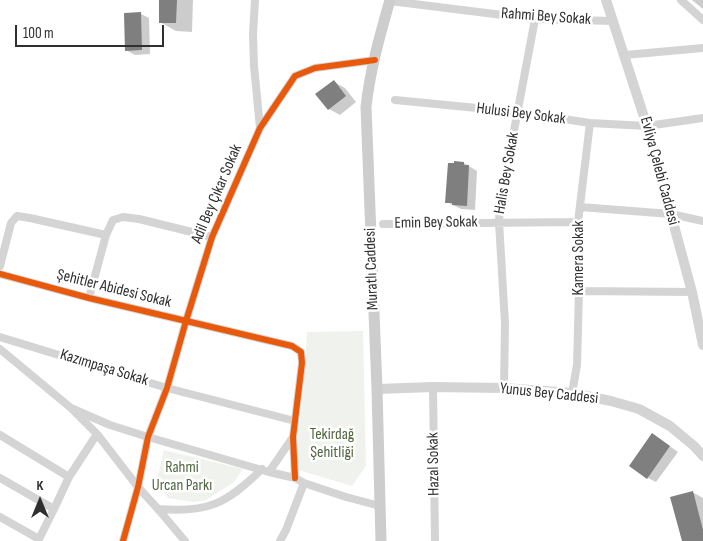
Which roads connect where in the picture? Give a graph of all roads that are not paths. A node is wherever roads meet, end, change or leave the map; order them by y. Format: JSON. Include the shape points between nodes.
{"nodes":[{"id":1,"x":255,"y":0,"type":"edge"},
{"id":2,"x":390,"y":0,"type":"edge"},
{"id":3,"x":606,"y":0,"type":"edge"},
{"id":4,"x":681,"y":0,"type":"edge"},
{"id":5,"x":535,"y":19,"type":"junction"},
{"id":6,"x":703,"y":20,"type":"edge"},
{"id":7,"x":613,"y":22,"type":"junction"},
{"id":8,"x":703,"y":48,"type":"edge"},
{"id":9,"x":625,"y":54,"type":"junction"},
{"id":10,"x":375,"y":60,"type":"junction"},
{"id":11,"x":395,"y":100,"type":"dead end"},
{"id":12,"x":518,"y":112,"type":"junction"},
{"id":13,"x":703,"y":118,"type":"edge"},
{"id":14,"x":590,"y":123,"type":"junction"},
{"id":15,"x":647,"y":126,"type":"junction"},
{"id":16,"x":260,"y":128,"type":"junction"},
{"id":17,"x":580,"y":207,"type":"junction"},
{"id":18,"x":671,"y":214,"type":"junction"},
{"id":19,"x":703,"y":221,"type":"edge"},
{"id":20,"x":499,"y":222,"type":"junction"},
{"id":21,"x":578,"y":222,"type":"junction"},
{"id":22,"x":383,"y":224,"type":"dead end"},
{"id":23,"x":106,"y":235,"type":"junction"},
{"id":24,"x":212,"y":237,"type":"junction"},
{"id":25,"x":0,"y":266,"type":"edge"},
{"id":26,"x":0,"y":274,"type":"edge"},
{"id":27,"x":579,"y":291,"type":"junction"},
{"id":28,"x":692,"y":292,"type":"junction"},
{"id":29,"x":89,"y":298,"type":"junction"},
{"id":30,"x":186,"y":321,"type":"junction"},
{"id":31,"x":0,"y":337,"type":"edge"},
{"id":32,"x":703,"y":345,"type":"edge"},
{"id":33,"x":0,"y":349,"type":"edge"},
{"id":34,"x":433,"y":387,"type":"junction"},
{"id":35,"x":167,"y":388,"type":"junction"},
{"id":36,"x":504,"y":388,"type":"junction"},
{"id":37,"x":377,"y":389,"type":"junction"},
{"id":38,"x":572,"y":393,"type":"junction"},
{"id":39,"x":71,"y":408,"type":"junction"},
{"id":40,"x":295,"y":421,"type":"junction"},
{"id":41,"x":97,"y":434,"type":"junction"},
{"id":42,"x":0,"y":435,"type":"edge"},
{"id":43,"x":148,"y":437,"type":"junction"},
{"id":44,"x":293,"y":437,"type":"junction"},
{"id":45,"x":703,"y":456,"type":"edge"},
{"id":46,"x":266,"y":470,"type":"junction"},
{"id":47,"x":0,"y":478,"type":"edge"},
{"id":48,"x":69,"y":478,"type":"junction"},
{"id":49,"x":295,"y":478,"type":"junction"},
{"id":50,"x":304,"y":483,"type":"junction"},
{"id":51,"x":138,"y":487,"type":"junction"},
{"id":52,"x":380,"y":506,"type":"junction"},
{"id":53,"x":158,"y":509,"type":"junction"},
{"id":54,"x":54,"y":510,"type":"junction"},
{"id":55,"x":0,"y":517,"type":"edge"},
{"id":56,"x":38,"y":540,"type":"edge"},
{"id":57,"x":124,"y":541,"type":"edge"},
{"id":58,"x":185,"y":541,"type":"edge"},
{"id":59,"x":280,"y":541,"type":"edge"},
{"id":60,"x":381,"y":541,"type":"edge"},
{"id":61,"x":435,"y":541,"type":"edge"}],
"edges":[{"from":1,"to":16,"type":"street","name":"Adil Bey Çıkar Sokak","via":[[252,34]]},
{"from":2,"to":5,"type":"street","name":"Rahmi Bey Sokak"},
{"from":2,"to":10,"type":"main road","name":"Muratlı Caddesi"},
{"from":3,"to":7,"type":"street","name":"Evliya Çelebi Caddesi"},
{"from":4,"to":6,"type":"street"},
{"from":5,"to":7,"type":"street","name":"Rahmi Bey Sokak"},
{"from":5,"to":12,"type":"street","name":"Halis Bey Sokak"},
{"from":7,"to":9,"type":"street","name":"Evliya Çelebi Caddesi"},
{"from":8,"to":9,"type":"street"},
{"from":9,"to":15,"type":"street","name":"Evliya Çelebi Caddesi"},
{"from":10,"to":16,"type":"street","name":"Adil Bey Çıkar Sokak","via":[[315,68],[296,76]]},
{"from":10,"to":37,"type":"main road","name":"Muratlı Caddesi","via":[[366,107]]},
{"from":11,"to":12,"type":"street","name":"Hulusi Bey Sokak"},
{"from":12,"to":14,"type":"street","name":"Hulusi Bey Sokak"},
{"from":12,"to":20,"type":"street","name":"Halis Bey Sokak"},
{"from":13,"to":15,"type":"street","name":"Hulusi Bey Sokak"},
{"from":14,"to":15,"type":"street","name":"Hulusi Bey Sokak"},
{"from":14,"to":17,"type":"street","name":"Kamera Sokak"},
{"from":15,"to":18,"type":"street","name":"Evliya Çelebi Caddesi"},
{"from":16,"to":24,"type":"street","name":"Adil Bey Çıkar Sokak"},
{"from":17,"to":18,"type":"street"},
{"from":17,"to":21,"type":"street","name":"Kamera Sokak"},
{"from":18,"to":19,"type":"street"},
{"from":18,"to":28,"type":"street","name":"Evliya Çelebi Caddesi"},
{"from":20,"to":21,"type":"street","name":"Emin Bey Sokak"},
{"from":20,"to":22,"type":"street","name":"Emin Bey Sokak"},
{"from":20,"to":36,"type":"street","name":"Halis Bey Sokak","via":[[505,323]]},
{"from":21,"to":27,"type":"street","name":"Kamera Sokak"},
{"from":23,"to":24,"type":"street","via":[[113,220],[122,217]]},
{"from":23,"to":25,"type":"street","via":[[17,216],[11,223]]},
{"from":23,"to":29,"type":"street"},
{"from":24,"to":30,"type":"street","name":"Adil Bey Çıkar Sokak"},
{"from":26,"to":29,"type":"street","name":"Şehitler Abidesi Sokak"},
{"from":27,"to":28,"type":"street"},
{"from":27,"to":38,"type":"street","name":"Kamera Sokak","via":[[577,365]]},
{"from":28,"to":32,"type":"street","name":"Evliya Çelebi Caddesi"},
{"from":29,"to":30,"type":"street","name":"Şehitler Abidesi Sokak"},
{"from":30,"to":35,"type":"street","name":"Adil Bey Çıkar Sokak"},
{"from":30,"to":40,"type":"street","name":"Şehitler Abidesi Sokak","via":[[292,346],[301,352]]},
{"from":31,"to":35,"type":"street","name":"Kazımpaşa Sokak"},
{"from":33,"to":39,"type":"street"},
{"from":34,"to":36,"type":"street","name":"Yunus Bey Caddesi"},
{"from":34,"to":37,"type":"street","name":"Yunus Bey Caddesi"},
{"from":34,"to":61,"type":"street","name":"Hazal Sokak"},
{"from":35,"to":40,"type":"street","name":"Kazımpaşa Sokak"},
{"from":35,"to":43,"type":"street","name":"Adil Bey Çıkar Sokak"},
{"from":36,"to":38,"type":"street","name":"Yunus Bey Caddesi"},
{"from":37,"to":52,"type":"main road","name":"Muratlı Caddesi"},
{"from":38,"to":45,"type":"street","name":"Yunus Bey Caddesi","via":[[639,409],[670,426]]},
{"from":39,"to":41,"type":"street"},
{"from":39,"to":43,"type":"street"},
{"from":40,"to":44,"type":"street","name":"Şehitler Abidesi Sokak"},
{"from":41,"to":48,"type":"street"},
{"from":41,"to":51,"type":"street"},
{"from":42,"to":48,"type":"street"},
{"from":43,"to":46,"type":"street"},
{"from":43,"to":51,"type":"street","name":"Adil Bey Çıkar Sokak"},
{"from":44,"to":46,"type":"street"},
{"from":44,"to":49,"type":"street","name":"Şehitler Abidesi Sokak"},
{"from":46,"to":49,"type":"street"},
{"from":46,"to":53,"type":"street","via":[[221,502],[203,508]]},
{"from":47,"to":54,"type":"street"},
{"from":48,"to":54,"type":"street"},
{"from":49,"to":50,"type":"street"},
{"from":50,"to":52,"type":"street"},
{"from":50,"to":59,"type":"street"},
{"from":51,"to":53,"type":"street"},
{"from":51,"to":57,"type":"street","name":"Adil Bey Çıkar Sokak"},
{"from":52,"to":60,"type":"main road","name":"Muratlı Caddesi"},
{"from":53,"to":58,"type":"street"},
{"from":54,"to":56,"type":"street"},
{"from":55,"to":56,"type":"street"}]}
